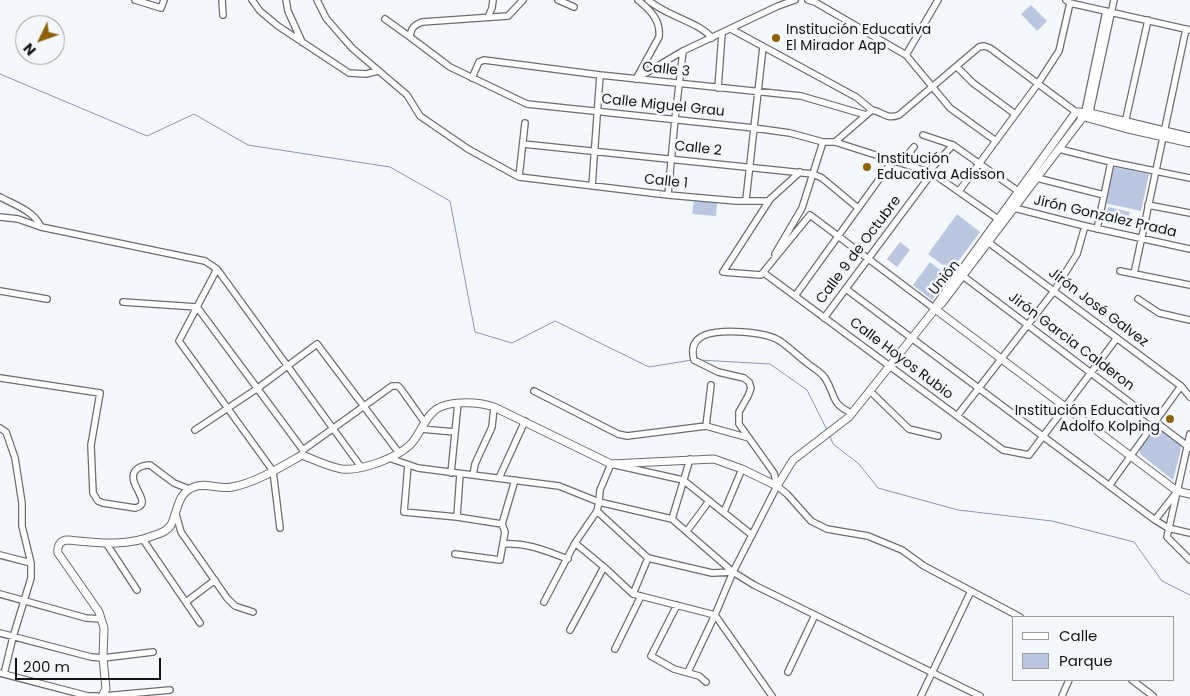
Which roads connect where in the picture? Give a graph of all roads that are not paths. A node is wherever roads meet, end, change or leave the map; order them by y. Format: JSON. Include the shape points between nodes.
{"nodes":[{"id":1,"x":135,"y":0,"type":"edge"},
{"id":2,"x":164,"y":0,"type":"edge"},
{"id":3,"x":222,"y":0,"type":"edge"},
{"id":4,"x":252,"y":0,"type":"edge"},
{"id":5,"x":286,"y":0,"type":"edge"},
{"id":6,"x":318,"y":0,"type":"edge"},
{"id":7,"x":493,"y":0,"type":"edge"},
{"id":8,"x":523,"y":0,"type":"edge"},
{"id":9,"x":558,"y":0,"type":"edge"},
{"id":10,"x":638,"y":0,"type":"edge"},
{"id":11,"x":648,"y":0,"type":"edge"},
{"id":12,"x":795,"y":0,"type":"edge"},
{"id":13,"x":808,"y":0,"type":"edge"},
{"id":14,"x":938,"y":0,"type":"edge"},
{"id":15,"x":1114,"y":0,"type":"edge"},
{"id":16,"x":1068,"y":1,"type":"edge"},
{"id":17,"x":777,"y":3,"type":"edge"},
{"id":18,"x":574,"y":7,"type":"dead end"},
{"id":19,"x":656,"y":7,"type":"junction"},
{"id":20,"x":1109,"y":12,"type":"junction"},
{"id":21,"x":223,"y":14,"type":"dead end"},
{"id":22,"x":653,"y":14,"type":"junction"},
{"id":23,"x":488,"y":17,"type":"junction"},
{"id":24,"x":385,"y":19,"type":"dead end"},
{"id":25,"x":1148,"y":20,"type":"junction"},
{"id":26,"x":731,"y":29,"type":"junction"},
{"id":27,"x":1188,"y":29,"type":"edge"},
{"id":28,"x":722,"y":34,"type":"junction"},
{"id":29,"x":410,"y":36,"type":"junction"},
{"id":30,"x":712,"y":38,"type":"junction"},
{"id":31,"x":302,"y":42,"type":"junction"},
{"id":32,"x":763,"y":47,"type":"junction"},
{"id":33,"x":683,"y":51,"type":"junction"},
{"id":34,"x":906,"y":55,"type":"junction"},
{"id":35,"x":957,"y":67,"type":"junction"},
{"id":36,"x":378,"y":71,"type":"junction"},
{"id":37,"x":600,"y":75,"type":"junction"},
{"id":38,"x":472,"y":78,"type":"junction"},
{"id":39,"x":636,"y":79,"type":"junction"},
{"id":40,"x":679,"y":84,"type":"junction"},
{"id":41,"x":1037,"y":85,"type":"junction"},
{"id":42,"x":933,"y":87,"type":"junction"},
{"id":43,"x":718,"y":88,"type":"junction"},
{"id":44,"x":758,"y":92,"type":"junction"},
{"id":45,"x":872,"y":110,"type":"junction"},
{"id":46,"x":598,"y":111,"type":"junction"},
{"id":47,"x":1076,"y":112,"type":"junction"},
{"id":48,"x":1016,"y":114,"type":"junction"},
{"id":49,"x":866,"y":115,"type":"junction"},
{"id":50,"x":1087,"y":115,"type":"junction"},
{"id":51,"x":675,"y":119,"type":"junction"},
{"id":52,"x":525,"y":123,"type":"dead end"},
{"id":53,"x":1124,"y":125,"type":"junction"},
{"id":54,"x":754,"y":128,"type":"junction"},
{"id":55,"x":1164,"y":134,"type":"junction"},
{"id":56,"x":924,"y":135,"type":"dead end"},
{"id":57,"x":1190,"y":136,"type":"edge"},
{"id":58,"x":996,"y":141,"type":"junction"},
{"id":59,"x":823,"y":142,"type":"junction"},
{"id":60,"x":835,"y":142,"type":"junction"},
{"id":61,"x":1190,"y":143,"type":"edge"},
{"id":62,"x":523,"y":144,"type":"junction"},
{"id":63,"x":953,"y":145,"type":"junction"},
{"id":64,"x":914,"y":147,"type":"dead end"},
{"id":65,"x":1059,"y":149,"type":"junction"},
{"id":66,"x":594,"y":151,"type":"junction"},
{"id":67,"x":672,"y":159,"type":"junction"},
{"id":68,"x":893,"y":160,"type":"junction"},
{"id":69,"x":901,"y":162,"type":"junction"},
{"id":70,"x":1111,"y":162,"type":"junction"},
{"id":71,"x":979,"y":163,"type":"junction"},
{"id":72,"x":750,"y":167,"type":"junction"},
{"id":73,"x":1156,"y":171,"type":"junction"},
{"id":74,"x":800,"y":172,"type":"junction"},
{"id":75,"x":930,"y":172,"type":"junction"},
{"id":76,"x":813,"y":174,"type":"junction"},
{"id":77,"x":519,"y":177,"type":"junction"},
{"id":78,"x":1037,"y":178,"type":"junction"},
{"id":79,"x":1190,"y":178,"type":"edge"},
{"id":80,"x":592,"y":186,"type":"junction"},
{"id":81,"x":958,"y":191,"type":"junction"},
{"id":82,"x":1018,"y":191,"type":"junction"},
{"id":83,"x":1104,"y":194,"type":"junction"},
{"id":84,"x":668,"y":195,"type":"junction"},
{"id":85,"x":0,"y":198,"type":"edge"},
{"id":86,"x":746,"y":200,"type":"junction"},
{"id":87,"x":755,"y":200,"type":"junction"},
{"id":88,"x":769,"y":201,"type":"junction"},
{"id":89,"x":1148,"y":205,"type":"junction"},
{"id":90,"x":858,"y":208,"type":"junction"},
{"id":91,"x":1014,"y":208,"type":"junction"},
{"id":92,"x":1190,"y":213,"type":"edge"},
{"id":93,"x":760,"y":214,"type":"junction"},
{"id":94,"x":0,"y":217,"type":"edge"},
{"id":95,"x":998,"y":219,"type":"junction"},
{"id":96,"x":1085,"y":226,"type":"junction"},
{"id":97,"x":41,"y":227,"type":"junction"},
{"id":98,"x":1097,"y":229,"type":"junction"},
{"id":99,"x":838,"y":236,"type":"junction"},
{"id":100,"x":1141,"y":238,"type":"junction"},
{"id":101,"x":988,"y":242,"type":"junction"},
{"id":102,"x":1190,"y":249,"type":"edge"},
{"id":103,"x":868,"y":258,"type":"junction"},
{"id":104,"x":217,"y":269,"type":"junction"},
{"id":105,"x":1120,"y":271,"type":"dead end"},
{"id":106,"x":764,"y":273,"type":"junction"},
{"id":107,"x":1134,"y":274,"type":"junction"},
{"id":108,"x":963,"y":276,"type":"junction"},
{"id":109,"x":1190,"y":285,"type":"edge"},
{"id":110,"x":846,"y":288,"type":"junction"},
{"id":111,"x":1054,"y":290,"type":"junction"},
{"id":112,"x":0,"y":291,"type":"edge"},
{"id":113,"x":795,"y":296,"type":"junction"},
{"id":114,"x":47,"y":298,"type":"dead end"},
{"id":115,"x":1138,"y":299,"type":"dead end"},
{"id":116,"x":123,"y":302,"type":"dead end"},
{"id":117,"x":197,"y":307,"type":"junction"},
{"id":118,"x":935,"y":309,"type":"junction"},
{"id":119,"x":824,"y":318,"type":"junction"},
{"id":120,"x":1190,"y":320,"type":"edge"},
{"id":121,"x":1027,"y":325,"type":"junction"},
{"id":122,"x":912,"y":338,"type":"junction"},
{"id":123,"x":1116,"y":338,"type":"junction"},
{"id":124,"x":1001,"y":359,"type":"junction"},
{"id":125,"x":889,"y":366,"type":"junction"},
{"id":126,"x":287,"y":367,"type":"junction"},
{"id":127,"x":1090,"y":373,"type":"junction"},
{"id":128,"x":0,"y":378,"type":"edge"},
{"id":129,"x":711,"y":385,"type":"dead end"},
{"id":130,"x":1181,"y":386,"type":"junction"},
{"id":131,"x":258,"y":388,"type":"junction"},
{"id":132,"x":979,"y":388,"type":"junction"},
{"id":133,"x":534,"y":391,"type":"dead end"},
{"id":134,"x":870,"y":391,"type":"junction"},
{"id":135,"x":1190,"y":397,"type":"edge"},
{"id":136,"x":458,"y":403,"type":"junction"},
{"id":137,"x":364,"y":406,"type":"junction"},
{"id":138,"x":494,"y":407,"type":"junction"},
{"id":139,"x":1065,"y":407,"type":"junction"},
{"id":140,"x":228,"y":408,"type":"junction"},
{"id":141,"x":852,"y":413,"type":"junction"},
{"id":142,"x":957,"y":416,"type":"junction"},
{"id":143,"x":525,"y":421,"type":"junction"},
{"id":144,"x":1156,"y":421,"type":"junction"},
{"id":145,"x":423,"y":426,"type":"junction"},
{"id":146,"x":706,"y":426,"type":"junction"},
{"id":147,"x":0,"y":428,"type":"edge"},
{"id":148,"x":333,"y":428,"type":"junction"},
{"id":149,"x":195,"y":430,"type":"dead end"},
{"id":150,"x":455,"y":432,"type":"junction"},
{"id":151,"x":1190,"y":434,"type":"edge"},
{"id":152,"x":938,"y":436,"type":"dead end"},
{"id":153,"x":1044,"y":436,"type":"junction"},
{"id":154,"x":749,"y":438,"type":"junction"},
{"id":155,"x":1189,"y":448,"type":"edge"},
{"id":156,"x":302,"y":453,"type":"junction"},
{"id":157,"x":399,"y":453,"type":"junction"},
{"id":158,"x":1130,"y":456,"type":"junction"},
{"id":159,"x":389,"y":458,"type":"junction"},
{"id":160,"x":690,"y":459,"type":"junction"},
{"id":161,"x":611,"y":464,"type":"junction"},
{"id":162,"x":408,"y":465,"type":"junction"},
{"id":163,"x":361,"y":467,"type":"junction"},
{"id":164,"x":742,"y":470,"type":"junction"},
{"id":165,"x":274,"y":471,"type":"junction"},
{"id":166,"x":451,"y":473,"type":"junction"},
{"id":167,"x":460,"y":474,"type":"junction"},
{"id":168,"x":473,"y":475,"type":"junction"},
{"id":169,"x":499,"y":478,"type":"junction"},
{"id":170,"x":515,"y":480,"type":"junction"},
{"id":171,"x":683,"y":480,"type":"junction"},
{"id":172,"x":777,"y":486,"type":"junction"},
{"id":173,"x":1109,"y":486,"type":"junction"},
{"id":174,"x":189,"y":489,"type":"junction"},
{"id":175,"x":1177,"y":491,"type":"junction"},
{"id":176,"x":1190,"y":494,"type":"edge"},
{"id":177,"x":709,"y":501,"type":"junction"},
{"id":178,"x":599,"y":502,"type":"junction"},
{"id":179,"x":597,"y":511,"type":"junction"},
{"id":180,"x":175,"y":512,"type":"junction"},
{"id":181,"x":724,"y":512,"type":"junction"},
{"id":182,"x":457,"y":517,"type":"junction"},
{"id":183,"x":672,"y":519,"type":"junction"},
{"id":184,"x":1155,"y":520,"type":"junction"},
{"id":185,"x":502,"y":524,"type":"junction"},
{"id":186,"x":280,"y":528,"type":"dead end"},
{"id":187,"x":1168,"y":528,"type":"junction"},
{"id":188,"x":687,"y":532,"type":"junction"},
{"id":189,"x":1190,"y":533,"type":"edge"},
{"id":190,"x":752,"y":535,"type":"junction"},
{"id":191,"x":144,"y":541,"type":"junction"},
{"id":192,"x":106,"y":543,"type":"junction"},
{"id":193,"x":503,"y":544,"type":"junction"},
{"id":194,"x":575,"y":544,"type":"junction"},
{"id":195,"x":456,"y":554,"type":"dead end"},
{"id":196,"x":0,"y":555,"type":"edge"},
{"id":197,"x":648,"y":558,"type":"junction"},
{"id":198,"x":568,"y":559,"type":"junction"},
{"id":199,"x":1190,"y":560,"type":"edge"},
{"id":200,"x":31,"y":563,"type":"junction"},
{"id":201,"x":604,"y":567,"type":"junction"},
{"id":202,"x":733,"y":572,"type":"junction"},
{"id":203,"x":215,"y":580,"type":"junction"},
{"id":204,"x":137,"y":590,"type":"dead end"},
{"id":205,"x":972,"y":591,"type":"junction"},
{"id":206,"x":0,"y":594,"type":"edge"},
{"id":207,"x":633,"y":594,"type":"junction"},
{"id":208,"x":641,"y":596,"type":"junction"},
{"id":209,"x":24,"y":601,"type":"junction"},
{"id":210,"x":186,"y":602,"type":"junction"},
{"id":211,"x":544,"y":602,"type":"dead end"},
{"id":212,"x":677,"y":606,"type":"junction"},
{"id":213,"x":253,"y":612,"type":"dead end"},
{"id":214,"x":715,"y":615,"type":"junction"},
{"id":215,"x":815,"y":615,"type":"junction"},
{"id":216,"x":1018,"y":616,"type":"edge"},
{"id":217,"x":101,"y":619,"type":"junction"},
{"id":218,"x":200,"y":623,"type":"dead end"},
{"id":219,"x":570,"y":630,"type":"dead end"},
{"id":220,"x":0,"y":634,"type":"edge"},
{"id":221,"x":12,"y":637,"type":"junction"},
{"id":222,"x":615,"y":649,"type":"dead end"},
{"id":223,"x":153,"y":652,"type":"dead end"},
{"id":224,"x":103,"y":658,"type":"junction"},
{"id":225,"x":688,"y":672,"type":"junction"},
{"id":226,"x":788,"y":672,"type":"dead end"},
{"id":227,"x":932,"y":673,"type":"junction"},
{"id":228,"x":2,"y":674,"type":"edge"},
{"id":229,"x":1069,"y":681,"type":"edge"},
{"id":230,"x":1133,"y":681,"type":"edge"},
{"id":231,"x":706,"y":682,"type":"dead end"},
{"id":232,"x":170,"y":690,"type":"dead end"},
{"id":233,"x":146,"y":694,"type":"edge"},
{"id":234,"x":97,"y":696,"type":"edge"},
{"id":235,"x":103,"y":696,"type":"edge"},
{"id":236,"x":772,"y":696,"type":"edge"},
{"id":237,"x":920,"y":696,"type":"edge"},
{"id":238,"x":980,"y":696,"type":"edge"},
{"id":239,"x":1062,"y":696,"type":"edge"},
{"id":240,"x":1153,"y":696,"type":"edge"}],
"edges":[{"from":1,"to":2,"type":"street","via":[[161,8]]},
{"from":3,"to":21,"type":"street"},
{"from":4,"to":31,"type":"street","via":[[260,11]]},
{"from":5,"to":31,"type":"street"},
{"from":6,"to":36,"type":"street","via":[[326,18]]},
{"from":7,"to":23,"type":"street"},
{"from":8,"to":23,"type":"street","via":[[508,16]]},
{"from":9,"to":18,"type":"street"},
{"from":10,"to":22,"type":"street"},
{"from":11,"to":19,"type":"street"},
{"from":12,"to":17,"type":"street"},
{"from":13,"to":34,"type":"street"},
{"from":14,"to":34,"type":"street"},
{"from":15,"to":20,"type":"street"},
{"from":16,"to":20,"type":"street"},
{"from":16,"to":41,"type":"street","via":[[1058,51]]},
{"from":17,"to":26,"type":"street"},
{"from":19,"to":22,"type":"street"},
{"from":19,"to":30,"type":"street"},
{"from":20,"to":25,"type":"street"},
{"from":20,"to":50,"type":"street"},
{"from":22,"to":39,"type":"street","via":[[658,23],[659,37]]},
{"from":23,"to":29,"type":"street","via":[[422,22],[414,25]]},
{"from":24,"to":29,"type":"street","name":"Calle Miguel Grau"},
{"from":25,"to":27,"type":"street"},
{"from":25,"to":53,"type":"street"},
{"from":26,"to":28,"type":"street"},
{"from":26,"to":32,"type":"street"},
{"from":27,"to":55,"type":"street"},
{"from":28,"to":30,"type":"street"},
{"from":28,"to":43,"type":"street"},
{"from":29,"to":38,"type":"street","name":"Calle Miguel Grau","via":[[450,67]]},
{"from":30,"to":33,"type":"street"},
{"from":31,"to":36,"type":"street","via":[[349,73]]},
{"from":32,"to":44,"type":"street"},
{"from":32,"to":45,"type":"street"},
{"from":33,"to":39,"type":"street"},
{"from":33,"to":40,"type":"street"},
{"from":34,"to":42,"type":"street"},
{"from":35,"to":41,"type":"street","via":[[984,46]]},
{"from":35,"to":42,"type":"street"},
{"from":35,"to":48,"type":"street","via":[[973,83]]},
{"from":36,"to":77,"type":"street","via":[[407,95],[420,116]]},
{"from":37,"to":38,"type":"street","name":"Calle 3","via":[[483,60]]},
{"from":37,"to":39,"type":"street","name":"Calle 3"},
{"from":37,"to":46,"type":"street"},
{"from":38,"to":46,"type":"street","name":"Calle Miguel Grau","via":[[527,104]]},
{"from":39,"to":40,"type":"street","name":"Calle 3"},
{"from":40,"to":43,"type":"street","name":"Calle 3"},
{"from":40,"to":51,"type":"street"},
{"from":41,"to":47,"type":"street"},
{"from":41,"to":48,"type":"street"},
{"from":42,"to":45,"type":"street","via":[[899,115],[887,117]]},
{"from":42,"to":58,"type":"street","via":[[950,108]]},
{"from":43,"to":44,"type":"street","name":"Calle 3"},
{"from":44,"to":49,"type":"street","name":"Calle 3","via":[[801,96]]},
{"from":44,"to":54,"type":"street"},
{"from":45,"to":49,"type":"street"},
{"from":46,"to":51,"type":"street","name":"Calle Miguel Grau"},
{"from":46,"to":66,"type":"street"},
{"from":47,"to":50,"type":"street"},
{"from":47,"to":82,"type":"street","name":"Unión"},
{"from":48,"to":58,"type":"street"},
{"from":49,"to":60,"type":"street"},
{"from":50,"to":53,"type":"street"},
{"from":50,"to":65,"type":"street","name":"Unión"},
{"from":51,"to":54,"type":"street","name":"Calle Miguel Grau"},
{"from":51,"to":67,"type":"street"},
{"from":52,"to":62,"type":"street"},
{"from":53,"to":55,"type":"street"},
{"from":54,"to":59,"type":"street","name":"Calle Miguel Grau"},
{"from":54,"to":72,"type":"street"},
{"from":55,"to":57,"type":"street"},
{"from":55,"to":61,"type":"street"},
{"from":55,"to":73,"type":"street"},
{"from":56,"to":63,"type":"street"},
{"from":58,"to":71,"type":"street"},
{"from":59,"to":60,"type":"street","name":"Calle Miguel Grau"},
{"from":59,"to":76,"type":"street"},
{"from":60,"to":68,"type":"street","name":"Calle Miguel Grau"},
{"from":62,"to":66,"type":"street","name":"Calle 2"},
{"from":62,"to":77,"type":"street"},
{"from":63,"to":71,"type":"street"},
{"from":63,"to":75,"type":"street","name":"Calle 9 de Octubre"},
{"from":64,"to":69,"type":"street"},
{"from":65,"to":70,"type":"street"},
{"from":65,"to":78,"type":"street","name":"Unión"},
{"from":66,"to":67,"type":"street","name":"Calle 2"},
{"from":66,"to":80,"type":"street"},
{"from":67,"to":72,"type":"street","name":"Calle 2"},
{"from":67,"to":84,"type":"street"},
{"from":68,"to":69,"type":"street","name":"Calle Miguel Grau"},
{"from":68,"to":90,"type":"street"},
{"from":69,"to":75,"type":"street","name":"Calle Miguel Grau"},
{"from":70,"to":73,"type":"street"},
{"from":70,"to":83,"type":"street"},
{"from":71,"to":81,"type":"street"},
{"from":71,"to":82,"type":"street"},
{"from":72,"to":74,"type":"street","name":"Calle 2"},
{"from":72,"to":86,"type":"street"},
{"from":73,"to":79,"type":"street"},
{"from":73,"to":89,"type":"street"},
{"from":74,"to":76,"type":"street","name":"Calle 2"},
{"from":74,"to":88,"type":"street"},
{"from":75,"to":81,"type":"street","name":"Calle Miguel Grau"},
{"from":75,"to":103,"type":"street","name":"Calle 9 de Octubre"},
{"from":76,"to":90,"type":"street","name":"Calle 2"},
{"from":76,"to":106,"type":"street","via":[[802,208]]},
{"from":77,"to":80,"type":"street","name":"Calle 1"},
{"from":78,"to":83,"type":"street"},
{"from":78,"to":91,"type":"street","name":"Unión"},
{"from":80,"to":84,"type":"street","name":"Calle 1"},
{"from":81,"to":95,"type":"street","name":"Calle Miguel Grau"},
{"from":82,"to":95,"type":"street","name":"Unión"},
{"from":83,"to":98,"type":"street"},
{"from":84,"to":86,"type":"street","name":"Calle 1"},
{"from":85,"to":97,"type":"street","via":[[32,214]]},
{"from":86,"to":87,"type":"street","name":"Calle 1"},
{"from":87,"to":88,"type":"street","name":"Calle 1"},
{"from":87,"to":93,"type":"street","via":[[761,209]]},
{"from":88,"to":93,"type":"street"},
{"from":89,"to":92,"type":"street"},
{"from":89,"to":100,"type":"street"},
{"from":90,"to":99,"type":"street"},
{"from":91,"to":96,"type":"street","name":"Jirón Gonzalez Prada"},
{"from":91,"to":101,"type":"street","name":"Unión"},
{"from":93,"to":106,"type":"street","via":[[722,272]]},
{"from":94,"to":97,"type":"street"},
{"from":95,"to":118,"type":"street","name":"Unión","via":[[938,300]]},
{"from":96,"to":98,"type":"street","name":"Jirón Gonzalez Prada"},
{"from":96,"to":111,"type":"street","via":[[1077,254]]},
{"from":97,"to":104,"type":"street","via":[[205,261]]},
{"from":98,"to":100,"type":"street","name":"Jirón Gonzalez Prada"},
{"from":99,"to":103,"type":"street"},
{"from":99,"to":106,"type":"street","via":[[810,215]]},
{"from":99,"to":113,"type":"street"},
{"from":100,"to":102,"type":"street","name":"Jirón Gonzalez Prada"},
{"from":100,"to":107,"type":"street"},
{"from":101,"to":108,"type":"street","name":"Unión"},
{"from":101,"to":111,"type":"street","name":"Jirón José Galvez"},
{"from":103,"to":110,"type":"street","name":"Calle 9 de Octubre"},
{"from":103,"to":118,"type":"street"},
{"from":104,"to":117,"type":"street"},
{"from":104,"to":126,"type":"street"},
{"from":105,"to":107,"type":"street"},
{"from":106,"to":113,"type":"street","name":"Calle Hoyos Rubio"},
{"from":107,"to":109,"type":"street"},
{"from":108,"to":118,"type":"street","name":"Unión"},
{"from":108,"to":121,"type":"street","name":"Jirón Garcia Calderon"},
{"from":110,"to":119,"type":"street","name":"Calle 9 de Octubre"},
{"from":110,"to":122,"type":"street"},
{"from":111,"to":121,"type":"street"},
{"from":111,"to":123,"type":"street","name":"Jirón José Galvez"},
{"from":112,"to":114,"type":"street"},
{"from":113,"to":119,"type":"street","name":"Calle Hoyos Rubio"},
{"from":115,"to":120,"type":"street","via":[[1160,312]]},
{"from":116,"to":117,"type":"street"},
{"from":117,"to":131,"type":"street"},
{"from":117,"to":140,"type":"street","via":[[179,341]]},
{"from":118,"to":122,"type":"street"},
{"from":118,"to":124,"type":"street"},
{"from":119,"to":125,"type":"street","name":"Calle Hoyos Rubio"},
{"from":121,"to":124,"type":"street"},
{"from":121,"to":127,"type":"street","name":"Jirón Garcia Calderon"},
{"from":122,"to":125,"type":"street"},
{"from":122,"to":132,"type":"street"},
{"from":123,"to":127,"type":"street"},
{"from":123,"to":130,"type":"street","name":"Jirón José Galvez"},
{"from":124,"to":132,"type":"street"},
{"from":124,"to":139,"type":"street"},
{"from":125,"to":134,"type":"street"},
{"from":125,"to":142,"type":"street","name":"Calle Hoyos Rubio"},
{"from":126,"to":131,"type":"street"},
{"from":126,"to":137,"type":"street","via":[[317,344]]},
{"from":126,"to":148,"type":"street"},
{"from":127,"to":139,"type":"street"},
{"from":127,"to":144,"type":"street","name":"Jirón Garcia Calderon"},
{"from":128,"to":174,"type":"street","via":[[100,393],[91,445],[92,493],[103,504],[139,507],[143,498],[134,485],[133,476],[137,468],[145,465]]},
{"from":129,"to":146,"type":"street"},
{"from":130,"to":135,"type":"street","name":"Jirón José Galvez"},
{"from":130,"to":144,"type":"street"},
{"from":131,"to":140,"type":"street"},
{"from":131,"to":156,"type":"street"},
{"from":132,"to":142,"type":"street"},
{"from":132,"to":153,"type":"street"},
{"from":133,"to":146,"type":"street","via":[[627,436]]},
{"from":134,"to":141,"type":"street"},
{"from":134,"to":152,"type":"street","via":[[909,429]]},
{"from":136,"to":138,"type":"street"},
{"from":136,"to":145,"type":"street","via":[[433,412]]},
{"from":136,"to":150,"type":"street"},
{"from":137,"to":145,"type":"street","via":[[392,386],[398,386]]},
{"from":137,"to":148,"type":"street"},
{"from":137,"to":157,"type":"street"},
{"from":138,"to":143,"type":"street"},
{"from":138,"to":168,"type":"street","via":[[492,427]]},
{"from":139,"to":153,"type":"street"},
{"from":139,"to":158,"type":"street"},
{"from":140,"to":149,"type":"street"},
{"from":140,"to":165,"type":"street"},
{"from":141,"to":154,"type":"street","via":[[836,404],[824,377],[779,341],[766,335],[741,332],[702,336],[691,351],[694,360],[749,382],[748,396],[738,418]]},
{"from":141,"to":172,"type":"street","via":[[790,464]]},
{"from":142,"to":153,"type":"street","name":"Calle Hoyos Rubio","via":[[1003,450],[1029,455]]},
{"from":143,"to":161,"type":"street"},
{"from":143,"to":169,"type":"street"},
{"from":144,"to":155,"type":"street","name":"Jirón Garcia Calderon"},
{"from":144,"to":158,"type":"street"},
{"from":145,"to":150,"type":"street"},
{"from":145,"to":157,"type":"street","via":[[411,444]]},
{"from":146,"to":154,"type":"street"},
{"from":147,"to":200,"type":"street","via":[[6,432],[15,458],[22,526]]},
{"from":148,"to":156,"type":"street"},
{"from":148,"to":163,"type":"street"},
{"from":150,"to":166,"type":"street"},
{"from":151,"to":155,"type":"street"},
{"from":153,"to":173,"type":"street"},
{"from":154,"to":172,"type":"street","via":[[774,473]]},
{"from":155,"to":175,"type":"street"},
{"from":156,"to":163,"type":"street","via":[[336,468]]},
{"from":156,"to":165,"type":"street"},
{"from":157,"to":159,"type":"street"},
{"from":158,"to":173,"type":"street"},
{"from":158,"to":175,"type":"street"},
{"from":159,"to":162,"type":"street"},
{"from":159,"to":163,"type":"street"},
{"from":160,"to":161,"type":"street"},
{"from":160,"to":164,"type":"street","via":[[714,459]]},
{"from":160,"to":171,"type":"street"},
{"from":161,"to":171,"type":"street"},
{"from":161,"to":178,"type":"street","via":[[598,496]]},
{"from":162,"to":166,"type":"street"},
{"from":162,"to":182,"type":"street","via":[[404,512]]},
{"from":164,"to":172,"type":"street"},
{"from":164,"to":181,"type":"street"},
{"from":165,"to":174,"type":"street","via":[[234,487],[205,485]]},
{"from":165,"to":186,"type":"street"},
{"from":166,"to":167,"type":"street"},
{"from":167,"to":168,"type":"street"},
{"from":167,"to":182,"type":"street"},
{"from":168,"to":169,"type":"street"},
{"from":169,"to":170,"type":"street"},
{"from":170,"to":178,"type":"street","via":[[559,486]]},
{"from":170,"to":185,"type":"street"},
{"from":171,"to":177,"type":"street"},
{"from":171,"to":183,"type":"street"},
{"from":172,"to":190,"type":"street"},
{"from":172,"to":205,"type":"street","via":[[812,521],[827,529],[868,536],[902,550],[924,566]]},
{"from":173,"to":184,"type":"street"},
{"from":174,"to":180,"type":"street"},
{"from":175,"to":176,"type":"street"},
{"from":175,"to":184,"type":"street"},
{"from":175,"to":187,"type":"street"},
{"from":177,"to":181,"type":"street"},
{"from":177,"to":188,"type":"street"},
{"from":178,"to":179,"type":"street"},
{"from":178,"to":183,"type":"street"},
{"from":179,"to":194,"type":"street"},
{"from":179,"to":197,"type":"street"},
{"from":180,"to":191,"type":"street","via":[[166,530]]},
{"from":180,"to":203,"type":"street","via":[[180,532]]},
{"from":181,"to":190,"type":"street"},
{"from":182,"to":185,"type":"street"},
{"from":183,"to":188,"type":"street"},
{"from":184,"to":187,"type":"street"},
{"from":185,"to":193,"type":"street","via":[[505,532]]},
{"from":187,"to":189,"type":"street"},
{"from":187,"to":199,"type":"street","via":[[1167,537]]},
{"from":188,"to":202,"type":"street"},
{"from":190,"to":202,"type":"street"},
{"from":191,"to":192,"type":"street"},
{"from":191,"to":210,"type":"street"},
{"from":192,"to":204,"type":"street"},
{"from":192,"to":217,"type":"street","via":[[65,540],[57,550]]},
{"from":193,"to":195,"type":"street","via":[[500,560]]},
{"from":193,"to":198,"type":"street","via":[[528,545]]},
{"from":194,"to":198,"type":"street"},
{"from":194,"to":201,"type":"street"},
{"from":196,"to":200,"type":"street"},
{"from":197,"to":202,"type":"street","via":[[712,573]]},
{"from":197,"to":207,"type":"street"},
{"from":198,"to":211,"type":"street"},
{"from":200,"to":209,"type":"street","via":[[31,578]]},
{"from":201,"to":207,"type":"street"},
{"from":201,"to":219,"type":"street"},
{"from":202,"to":214,"type":"street"},
{"from":202,"to":215,"type":"street"},
{"from":203,"to":210,"type":"street"},
{"from":203,"to":213,"type":"street","via":[[235,606]]},
{"from":205,"to":216,"type":"street"},
{"from":205,"to":227,"type":"street"},
{"from":206,"to":209,"type":"street"},
{"from":207,"to":208,"type":"street"},
{"from":208,"to":212,"type":"street"},
{"from":208,"to":222,"type":"street"},
{"from":209,"to":217,"type":"street"},
{"from":209,"to":221,"type":"street"},
{"from":210,"to":218,"type":"street"},
{"from":212,"to":214,"type":"street"},
{"from":212,"to":225,"type":"street","via":[[651,656],[674,669]]},
{"from":214,"to":225,"type":"street"},
{"from":214,"to":236,"type":"street"},
{"from":215,"to":226,"type":"street"},
{"from":215,"to":227,"type":"street"},
{"from":217,"to":224,"type":"street","via":[[104,628]]},
{"from":220,"to":221,"type":"street"},
{"from":221,"to":224,"type":"street"},
{"from":221,"to":228,"type":"street"},
{"from":223,"to":224,"type":"street"},
{"from":224,"to":235,"type":"street","via":[[106,689]]},
{"from":225,"to":231,"type":"street"},
{"from":227,"to":237,"type":"street"},
{"from":227,"to":238,"type":"street"},
{"from":228,"to":234,"type":"street"},
{"from":229,"to":239,"type":"street"},
{"from":230,"to":240,"type":"street"},
{"from":232,"to":233,"type":"street"},
{"from":233,"to":235,"type":"street"}]}
